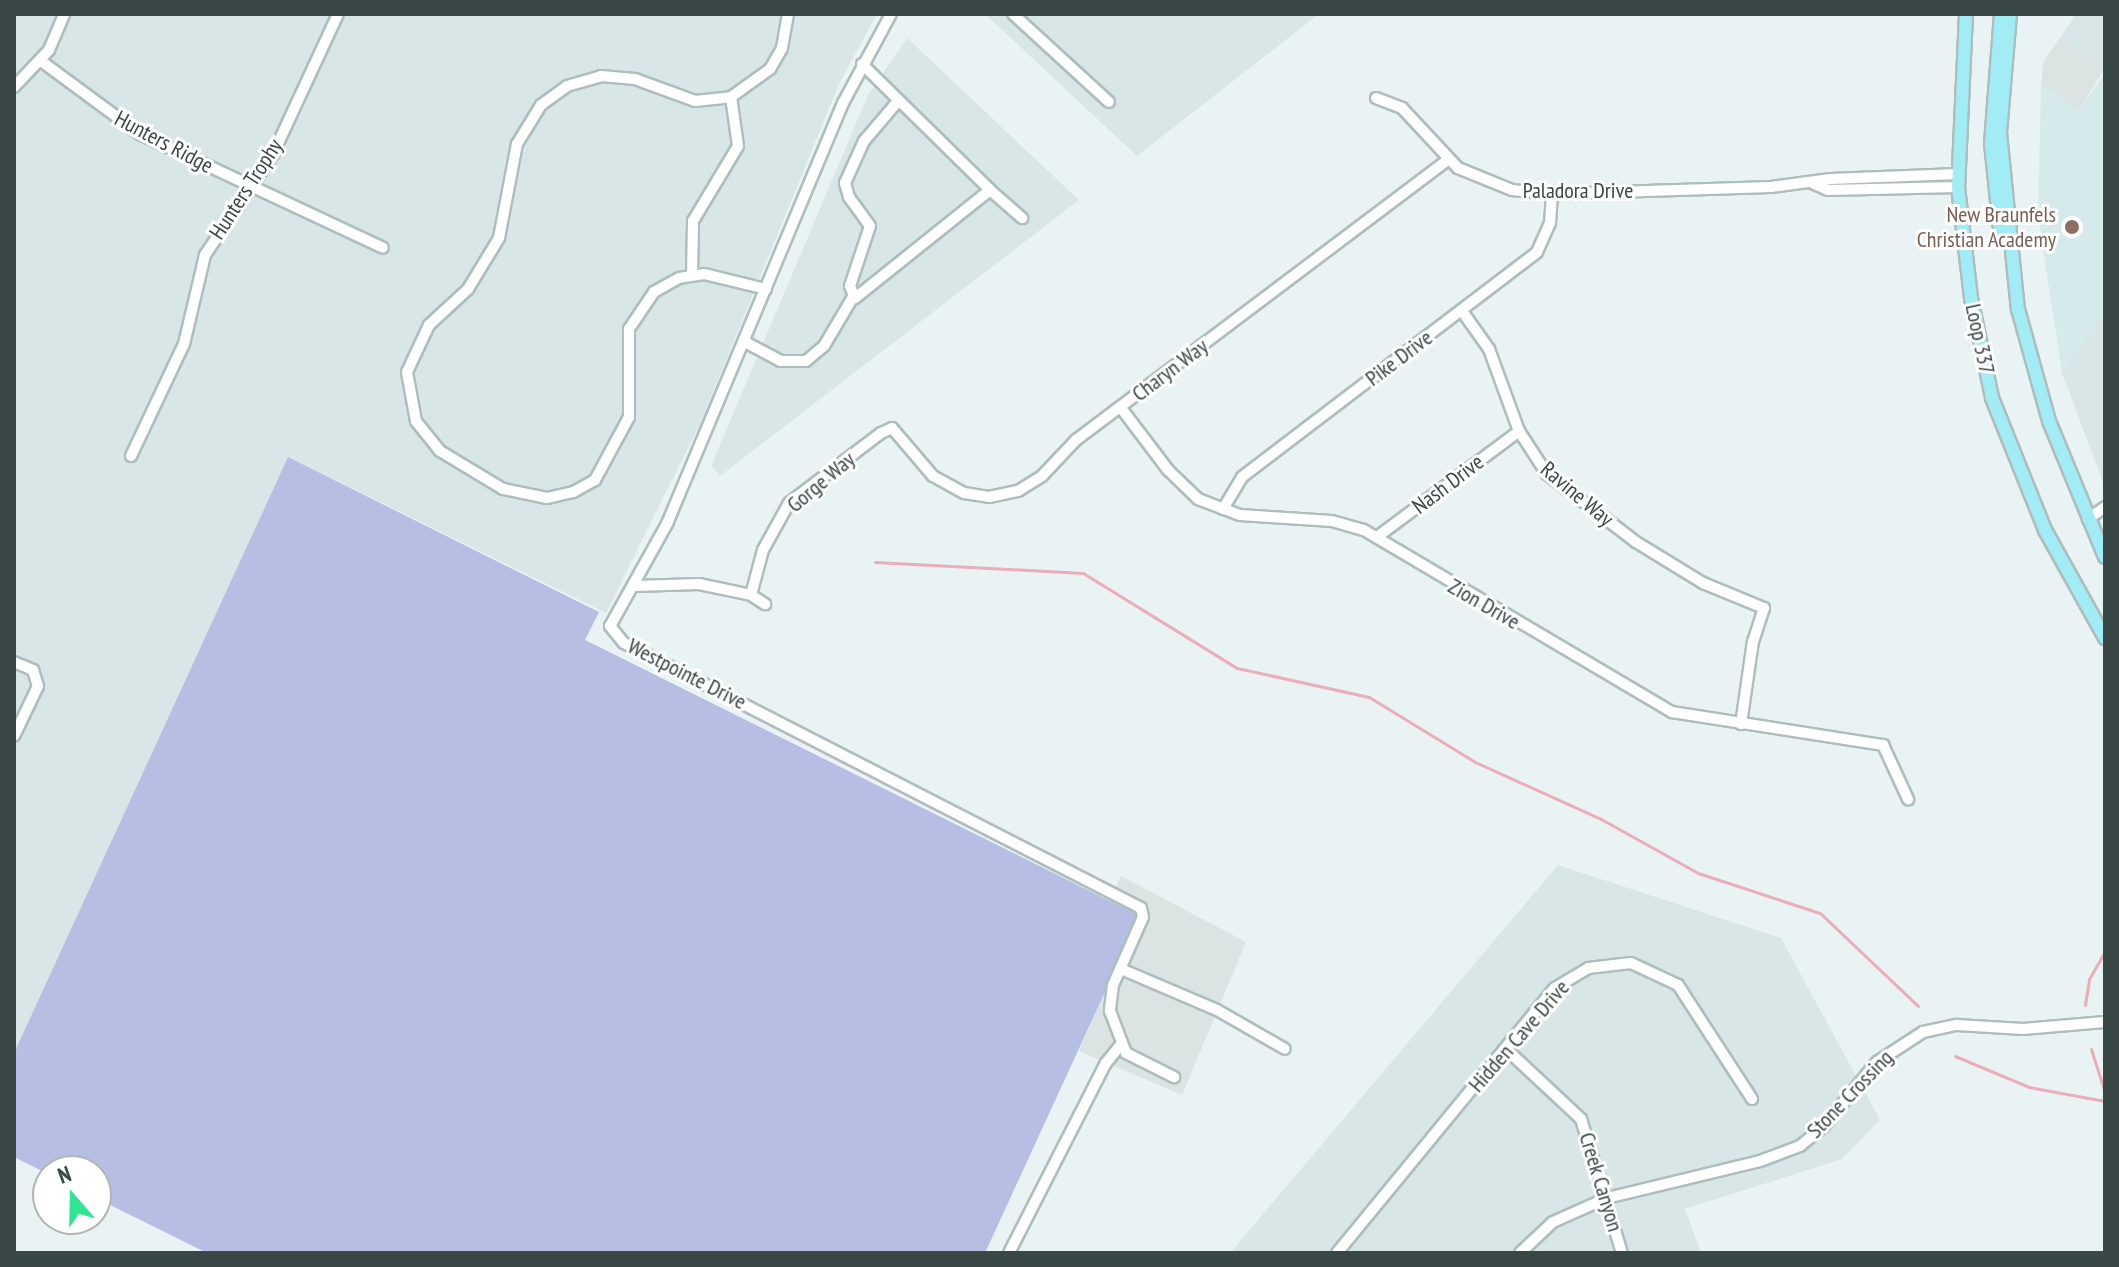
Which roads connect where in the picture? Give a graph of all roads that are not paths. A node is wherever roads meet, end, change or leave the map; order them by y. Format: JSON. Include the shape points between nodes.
{"nodes":[{"id":1,"x":64,"y":14,"type":"edge"},
{"id":2,"x":338,"y":14,"type":"edge"},
{"id":3,"x":788,"y":14,"type":"edge"},
{"id":4,"x":891,"y":14,"type":"edge"},
{"id":5,"x":1013,"y":14,"type":"edge"},
{"id":6,"x":1966,"y":14,"type":"edge"},
{"id":7,"x":2001,"y":14,"type":"edge"},
{"id":8,"x":2010,"y":14,"type":"edge"},
{"id":9,"x":41,"y":61,"type":"junction"},
{"id":10,"x":862,"y":64,"type":"junction"},
{"id":11,"x":14,"y":87,"type":"edge"},
{"id":12,"x":731,"y":97,"type":"junction"},
{"id":13,"x":1376,"y":98,"type":"dead end"},
{"id":14,"x":898,"y":101,"type":"junction"},
{"id":15,"x":1109,"y":102,"type":"dead end"},
{"id":16,"x":1449,"y":159,"type":"junction"},
{"id":17,"x":1958,"y":180,"type":"junction"},
{"id":18,"x":252,"y":186,"type":"junction"},
{"id":19,"x":990,"y":190,"type":"junction"},
{"id":20,"x":1552,"y":194,"type":"junction"},
{"id":21,"x":1022,"y":218,"type":"dead end"},
{"id":22,"x":383,"y":248,"type":"dead end"},
{"id":23,"x":2009,"y":254,"type":"junction"},
{"id":24,"x":692,"y":275,"type":"junction"},
{"id":25,"x":766,"y":289,"type":"junction"},
{"id":26,"x":853,"y":297,"type":"junction"},
{"id":27,"x":1462,"y":311,"type":"junction"},
{"id":28,"x":745,"y":342,"type":"junction"},
{"id":29,"x":1121,"y":408,"type":"junction"},
{"id":30,"x":892,"y":428,"type":"joint"},
{"id":31,"x":1519,"y":431,"type":"junction"},
{"id":32,"x":131,"y":456,"type":"dead end"},
{"id":33,"x":2105,"y":507,"type":"edge"},
{"id":34,"x":1223,"y":509,"type":"junction"},
{"id":35,"x":2088,"y":519,"type":"junction"},
{"id":36,"x":1377,"y":537,"type":"junction"},
{"id":37,"x":2105,"y":557,"type":"edge"},
{"id":38,"x":635,"y":586,"type":"junction"},
{"id":39,"x":751,"y":595,"type":"junction"},
{"id":40,"x":765,"y":604,"type":"dead end"},
{"id":41,"x":2105,"y":638,"type":"edge"},
{"id":42,"x":14,"y":662,"type":"edge"},
{"id":43,"x":1741,"y":724,"type":"junction"},
{"id":44,"x":14,"y":736,"type":"edge"},
{"id":45,"x":1908,"y":799,"type":"dead end"},
{"id":46,"x":1121,"y":969,"type":"junction"},
{"id":47,"x":2105,"y":1022,"type":"edge"},
{"id":48,"x":1120,"y":1046,"type":"junction"},
{"id":49,"x":1285,"y":1049,"type":"dead end"},
{"id":50,"x":1506,"y":1049,"type":"junction"},
{"id":51,"x":1174,"y":1077,"type":"dead end"},
{"id":52,"x":1752,"y":1099,"type":"dead end"},
{"id":53,"x":1607,"y":1198,"type":"junction"},
{"id":54,"x":1009,"y":1253,"type":"edge"},
{"id":55,"x":1337,"y":1253,"type":"edge"},
{"id":56,"x":1520,"y":1253,"type":"edge"},
{"id":57,"x":1622,"y":1253,"type":"edge"}],
"edges":[{"from":1,"to":9,"type":"street"},
{"from":2,"to":18,"type":"street","name":"Hunters Trophy","via":[[273,154]]},
{"from":3,"to":12,"type":"street","via":[[782,48],[770,69]]},
{"from":4,"to":10,"type":"street","name":"Westpointe Drive"},
{"from":5,"to":15,"type":"street"},
{"from":6,"to":17,"type":"main road","name":"Loop 337"},
{"from":7,"to":23,"type":"main road","via":[[1991,144],[1994,200]]},
{"from":8,"to":23,"type":"main road","name":"Loop 337","via":[[2000,133]]},
{"from":9,"to":11,"type":"street"},
{"from":9,"to":18,"type":"street","name":"Hunters Ridge","via":[[130,128]]},
{"from":10,"to":14,"type":"street"},
{"from":10,"to":25,"type":"street","name":"Westpointe Drive"},
{"from":12,"to":24,"type":"street","via":[[738,146],[693,221]]},
{"from":12,"to":24,"type":"street","via":[[695,101],[635,79],[601,76],[567,86],[541,105],[517,144],[499,238],[468,289],[429,325],[407,372],[416,421],[440,451],[503,489],[547,498],[573,492],[595,480],[629,417],[629,329],[654,292]]},
{"from":13,"to":16,"type":"street","name":"Paladora Drive","via":[[1402,108]]},
{"from":14,"to":19,"type":"street"},
{"from":14,"to":26,"type":"street","via":[[864,141],[845,183],[870,226],[850,286]]},
{"from":16,"to":20,"type":"street","name":"Paladora Drive","via":[[1496,186]]},
{"from":16,"to":29,"type":"street","name":"Charyn Way"},
{"from":17,"to":20,"type":"street","name":"Paladora Drive","via":[[1830,179],[1814,184]]},
{"from":17,"to":41,"type":"main road","name":"Loop 337","via":[[1971,298],[1992,398],[2045,530]]},
{"from":18,"to":22,"type":"street","name":"Hunters Ridge"},
{"from":18,"to":32,"type":"street","name":"Hunters Trophy","via":[[205,255],[184,344]]},
{"from":19,"to":21,"type":"street"},
{"from":19,"to":26,"type":"street"},
{"from":20,"to":27,"type":"street","name":"Pike Drive","via":[[1550,223],[1537,252]]},
{"from":23,"to":35,"type":"main road","name":"Loop 337","via":[[2026,347]]},
{"from":24,"to":25,"type":"street","via":[[730,277]]},
{"from":25,"to":28,"type":"street","name":"Westpointe Drive"},
{"from":26,"to":28,"type":"street","via":[[824,346],[806,361],[780,361]]},
{"from":27,"to":31,"type":"street","name":"Ravine Way","via":[[1489,349]]},
{"from":27,"to":34,"type":"street","name":"Pike Drive","via":[[1242,477]]},
{"from":28,"to":38,"type":"street","name":"Westpointe Drive"},
{"from":29,"to":30,"type":"street","name":"Charyn Way","via":[[1076,440],[1031,484],[989,497],[939,481]]},
{"from":29,"to":34,"type":"street","name":"Zion Drive","via":[[1190,493]]},
{"from":30,"to":39,"type":"street","name":"Gorge Way","via":[[789,503],[763,550]]},
{"from":31,"to":36,"type":"street","name":"Nash Drive"},
{"from":31,"to":43,"type":"street","name":"Ravine Way","via":[[1555,481],[1636,542],[1703,583],[1764,608],[1753,641]]},
{"from":33,"to":35,"type":"street"},
{"from":34,"to":36,"type":"street","name":"Zion Drive","via":[[1332,521]]},
{"from":35,"to":37,"type":"main road","name":"Loop 337"},
{"from":36,"to":43,"type":"street","name":"Zion Drive","via":[[1672,712]]},
{"from":38,"to":39,"type":"street","via":[[699,584]]},
{"from":38,"to":46,"type":"street","name":"Westpointe Drive","via":[[610,622],[618,640],[1141,908],[1143,917]]},
{"from":39,"to":40,"type":"street"},
{"from":42,"to":44,"type":"street","via":[[33,670],[38,686]]},
{"from":43,"to":45,"type":"street","name":"Zion Drive","via":[[1883,745]]},
{"from":46,"to":48,"type":"street","name":"Westpointe Drive","via":[[1110,1000]]},
{"from":46,"to":49,"type":"street","via":[[1217,1010]]},
{"from":47,"to":53,"type":"street","name":"Stone Crossing","via":[[2023,1029],[1957,1025],[1923,1032],[1877,1062],[1824,1126],[1800,1146],[1760,1161]]},
{"from":48,"to":51,"type":"street","via":[[1133,1059]]},
{"from":48,"to":54,"type":"street","via":[[1106,1063]]},
{"from":50,"to":52,"type":"street","name":"Hidden Cave Drive","via":[[1567,978],[1588,968],[1631,963],[1664,974],[1690,998]]},
{"from":50,"to":53,"type":"street","name":"Creek Canyon","via":[[1581,1119]]},
{"from":50,"to":55,"type":"street","name":"Hidden Cave Drive"},
{"from":53,"to":56,"type":"street","name":"Stone Crossing","via":[[1553,1222]]},
{"from":53,"to":57,"type":"street","name":"Creek Canyon"}]}
